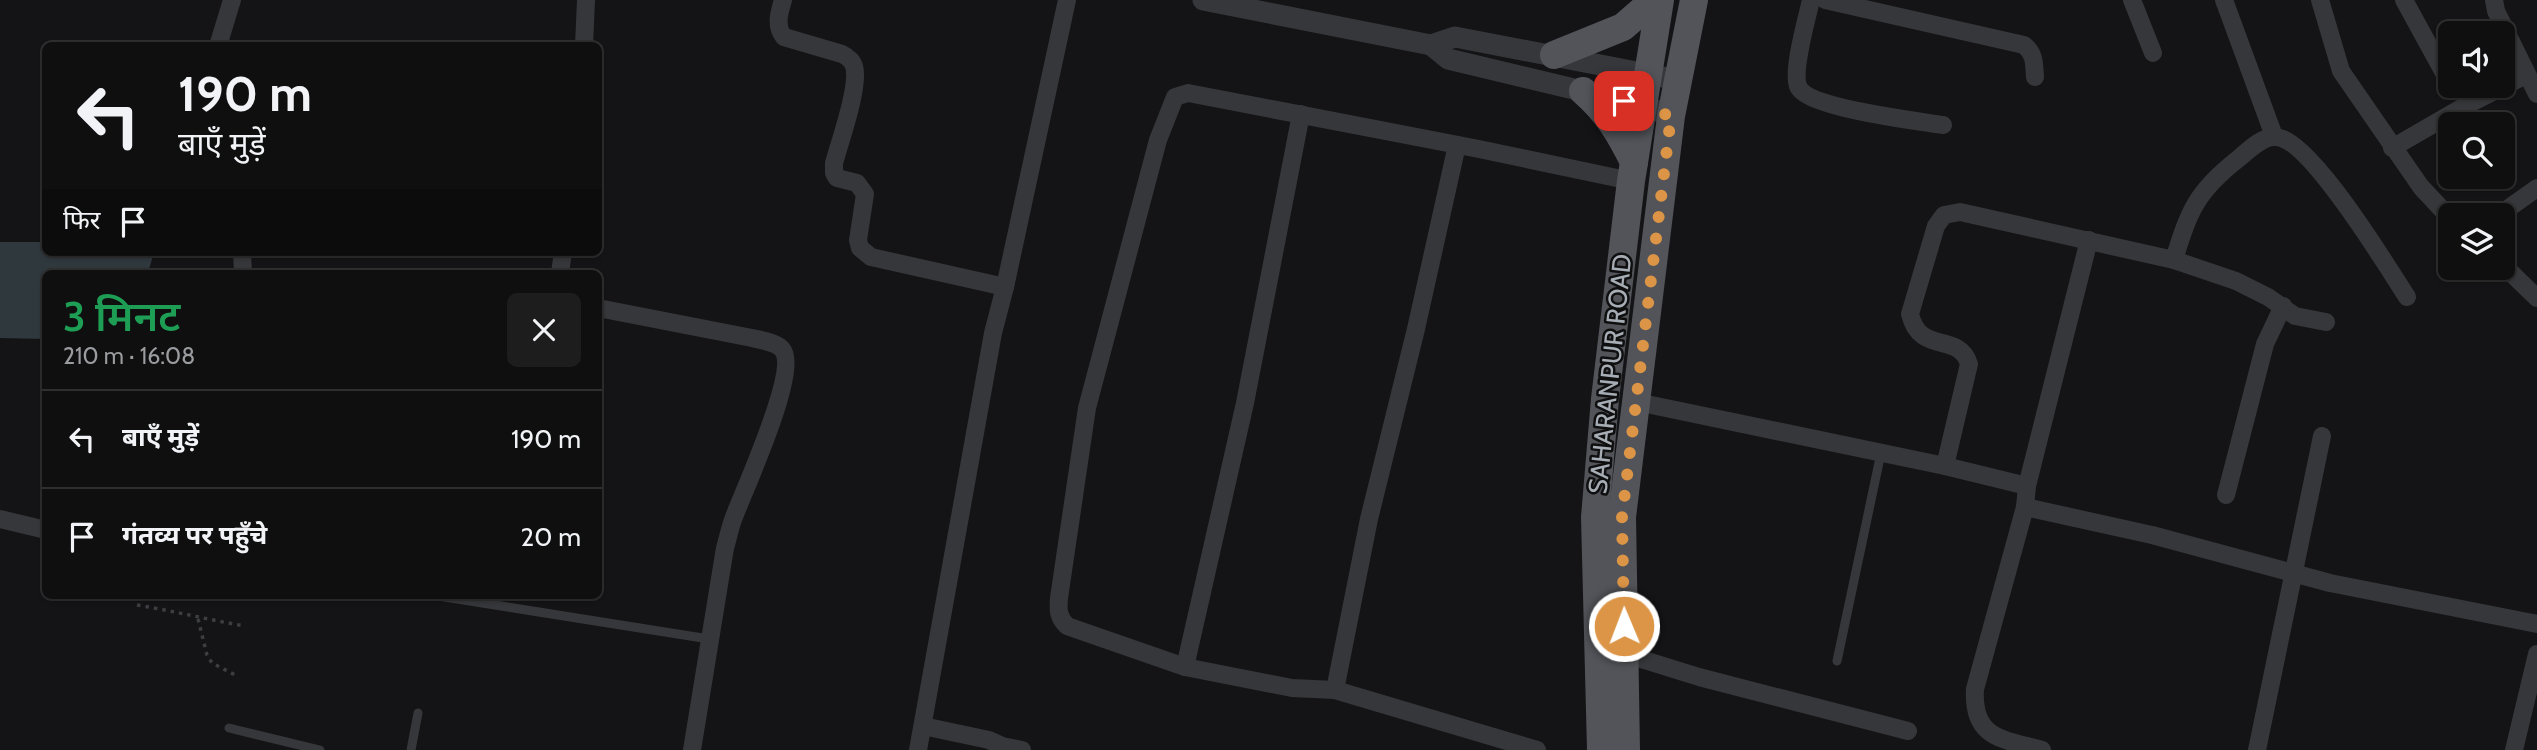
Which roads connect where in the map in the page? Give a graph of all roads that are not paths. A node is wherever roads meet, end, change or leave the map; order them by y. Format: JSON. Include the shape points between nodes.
{"nodes":[{"id":1,"x":232,"y":0,"type":"edge"},
{"id":2,"x":586,"y":0,"type":"edge"},
{"id":3,"x":783,"y":0,"type":"edge"},
{"id":4,"x":1067,"y":0,"type":"edge"},
{"id":5,"x":1203,"y":0,"type":"edge"},
{"id":6,"x":1654,"y":0,"type":"edge"},
{"id":7,"x":1660,"y":0,"type":"edge"},
{"id":8,"x":1694,"y":0,"type":"edge"},
{"id":9,"x":1811,"y":0,"type":"edge"},
{"id":10,"x":1825,"y":0,"type":"edge"},
{"id":11,"x":2132,"y":0,"type":"edge"},
{"id":12,"x":2224,"y":0,"type":"edge"},
{"id":13,"x":2320,"y":0,"type":"edge"},
{"id":14,"x":2404,"y":0,"type":"edge"},
{"id":15,"x":2494,"y":0,"type":"edge"},
{"id":16,"x":1242,"y":4,"type":"edge"},
{"id":17,"x":219,"y":42,"type":"edge"},
{"id":18,"x":584,"y":42,"type":"edge"},
{"id":19,"x":1431,"y":46,"type":"junction"},
{"id":20,"x":2152,"y":53,"type":"dead end"},
{"id":21,"x":1554,"y":55,"type":"junction"},
{"id":22,"x":2438,"y":63,"type":"edge"},
{"id":23,"x":1649,"y":73,"type":"junction"},
{"id":24,"x":2526,"y":75,"type":"junction"},
{"id":25,"x":2035,"y":77,"type":"dead end"},
{"id":26,"x":1678,"y":80,"type":"junction"},
{"id":27,"x":1583,"y":91,"type":"junction"},
{"id":28,"x":2537,"y":94,"type":"edge"},
{"id":29,"x":2457,"y":98,"type":"edge"},
{"id":30,"x":2462,"y":107,"type":"junction"},
{"id":31,"x":1658,"y":111,"type":"junction"},
{"id":32,"x":1301,"y":114,"type":"junction"},
{"id":33,"x":1943,"y":125,"type":"dead end"},
{"id":34,"x":2274,"y":136,"type":"junction"},
{"id":35,"x":1457,"y":145,"type":"junction"},
{"id":36,"x":2392,"y":148,"type":"junction"},
{"id":37,"x":1633,"y":171,"type":"junction"},
{"id":38,"x":2537,"y":188,"type":"edge"},
{"id":39,"x":2515,"y":204,"type":"edge"},
{"id":40,"x":2438,"y":205,"type":"edge"},
{"id":41,"x":2089,"y":240,"type":"junction"},
{"id":42,"x":2174,"y":260,"type":"junction"},
{"id":43,"x":2515,"y":277,"type":"edge"},
{"id":44,"x":1005,"y":288,"type":"junction"},
{"id":45,"x":2407,"y":297,"type":"dead end"},
{"id":46,"x":2537,"y":298,"type":"edge"},
{"id":47,"x":2283,"y":306,"type":"junction"},
{"id":48,"x":602,"y":308,"type":"edge"},
{"id":49,"x":2326,"y":321,"type":"dead end"},
{"id":50,"x":1637,"y":402,"type":"junction"},
{"id":51,"x":2322,"y":436,"type":"dead end"},
{"id":52,"x":1881,"y":453,"type":"junction"},
{"id":53,"x":1945,"y":466,"type":"junction"},
{"id":54,"x":2027,"y":486,"type":"junction"},
{"id":55,"x":2226,"y":495,"type":"dead end"},
{"id":56,"x":2025,"y":507,"type":"junction"},
{"id":57,"x":1609,"y":517,"type":"junction"},
{"id":58,"x":0,"y":519,"type":"edge"},
{"id":59,"x":42,"y":529,"type":"edge"},
{"id":60,"x":2293,"y":573,"type":"junction"},
{"id":61,"x":457,"y":599,"type":"edge"},
{"id":62,"x":2537,"y":624,"type":"edge"},
{"id":63,"x":709,"y":639,"type":"junction"},
{"id":64,"x":1625,"y":654,"type":"junction"},
{"id":65,"x":2537,"y":654,"type":"edge"},
{"id":66,"x":1838,"y":661,"type":"dead end"},
{"id":67,"x":1185,"y":667,"type":"junction"},
{"id":68,"x":1335,"y":690,"type":"junction"},
{"id":69,"x":418,"y":713,"type":"dead end"},
{"id":70,"x":923,"y":726,"type":"junction"},
{"id":71,"x":229,"y":728,"type":"dead end"},
{"id":72,"x":1908,"y":731,"type":"dead end"},
{"id":73,"x":320,"y":750,"type":"edge"},
{"id":74,"x":411,"y":750,"type":"edge"},
{"id":75,"x":692,"y":750,"type":"edge"},
{"id":76,"x":918,"y":750,"type":"edge"},
{"id":77,"x":1022,"y":750,"type":"edge"},
{"id":78,"x":1530,"y":750,"type":"edge"},
{"id":79,"x":1601,"y":750,"type":"edge"},
{"id":80,"x":1626,"y":750,"type":"edge"},
{"id":81,"x":2042,"y":750,"type":"edge"},
{"id":82,"x":2257,"y":750,"type":"edge"},
{"id":83,"x":2514,"y":750,"type":"edge"}],
"edges":[{"from":1,"to":17,"type":"street"},
{"from":2,"to":18,"type":"street"},
{"from":3,"to":44,"type":"street","via":[[778,19],[784,37],[842,54],[853,65],[854,91],[834,173],[857,183],[864,194],[860,248],[871,257]]},
{"from":4,"to":44,"type":"street"},
{"from":5,"to":16,"type":"street"},
{"from":6,"to":21,"type":"main road","via":[[1623,27]]},
{"from":7,"to":23,"type":"main road","name":"SAHARANPUR ROAD"},
{"from":8,"to":26,"type":"main road","name":"SAHARANPUR ROAD"},
{"from":9,"to":33,"type":"street","via":[[1797,78],[1804,94],[1816,101]]},
{"from":10,"to":25,"type":"street","via":[[2024,45],[2034,58]]},
{"from":11,"to":20,"type":"street"},
{"from":12,"to":34,"type":"street"},
{"from":13,"to":36,"type":"street","via":[[2341,71]]},
{"from":14,"to":22,"type":"street"},
{"from":15,"to":24,"type":"street"},
{"from":16,"to":19,"type":"street"},
{"from":19,"to":21,"type":"street","via":[[1455,37]]},
{"from":19,"to":27,"type":"street","via":[[1448,59]]},
{"from":21,"to":23,"type":"street"},
{"from":23,"to":26,"type":"street"},
{"from":23,"to":31,"type":"main road","name":"SAHARANPUR ROAD"},
{"from":24,"to":28,"type":"street"},
{"from":24,"to":30,"type":"street"},
{"from":26,"to":31,"type":"main road","name":"SAHARANPUR ROAD"},
{"from":27,"to":31,"type":"street"},
{"from":27,"to":37,"type":"main road","via":[[1618,130]]},
{"from":29,"to":30,"type":"street"},
{"from":30,"to":36,"type":"street"},
{"from":31,"to":37,"type":"main road","name":"SAHARANPUR ROAD"},
{"from":31,"to":50,"type":"main road","name":"SAHARANPUR ROAD"},
{"from":32,"to":35,"type":"street"},
{"from":32,"to":67,"type":"street","via":[[1245,402]]},
{"from":32,"to":67,"type":"street","via":[[1188,93],[1175,97],[1158,140],[1087,408],[1059,598],[1061,620]]},
{"from":34,"to":42,"type":"street","via":[[2237,160],[2197,198]]},
{"from":34,"to":45,"type":"street","via":[[2285,139],[2324,176]]},
{"from":35,"to":37,"type":"street"},
{"from":35,"to":68,"type":"street","via":[[1369,519]]},
{"from":36,"to":40,"type":"street"},
{"from":37,"to":57,"type":"main road","name":"SAHARANPUR ROAD","via":[[1605,399]]},
{"from":38,"to":39,"type":"street"},
{"from":41,"to":42,"type":"street"},
{"from":41,"to":53,"type":"street","via":[[1960,212],[1939,220],[1910,314],[1923,337],[1959,348],[1969,364]]},
{"from":41,"to":54,"type":"street"},
{"from":42,"to":47,"type":"street","via":[[2236,281]]},
{"from":43,"to":46,"type":"street"},
{"from":44,"to":70,"type":"street","via":[[990,346]]},
{"from":47,"to":49,"type":"street","via":[[2304,319]]},
{"from":47,"to":55,"type":"street","via":[[2265,344]]},
{"from":48,"to":63,"type":"street","via":[[752,338],[776,345],[786,359],[768,433],[733,520]]},
{"from":50,"to":52,"type":"street"},
{"from":50,"to":57,"type":"main road","name":"SAHARANPUR ROAD"},
{"from":51,"to":60,"type":"street"},
{"from":52,"to":53,"type":"street"},
{"from":52,"to":66,"type":"lane"},
{"from":53,"to":54,"type":"street"},
{"from":54,"to":56,"type":"street"},
{"from":56,"to":60,"type":"street"},
{"from":56,"to":81,"type":"street","via":[[1974,704],[1986,730]]},
{"from":57,"to":64,"type":"main road","name":"SAHARANPUR ROAD"},
{"from":57,"to":79,"type":"main road","name":"SAHARANPUR ROAD"},
{"from":58,"to":59,"type":"street"},
{"from":60,"to":62,"type":"street"},
{"from":60,"to":82,"type":"street"},
{"from":61,"to":63,"type":"lane"},
{"from":63,"to":75,"type":"street"},
{"from":64,"to":72,"type":"street"},
{"from":64,"to":80,"type":"main road","name":"SAHARANPUR ROAD"},
{"from":65,"to":83,"type":"street"},
{"from":67,"to":68,"type":"street","via":[[1292,688]]},
{"from":68,"to":78,"type":"street"},
{"from":69,"to":74,"type":"lane"},
{"from":70,"to":76,"type":"street"},
{"from":70,"to":77,"type":"street"},
{"from":71,"to":73,"type":"lane"}]}
